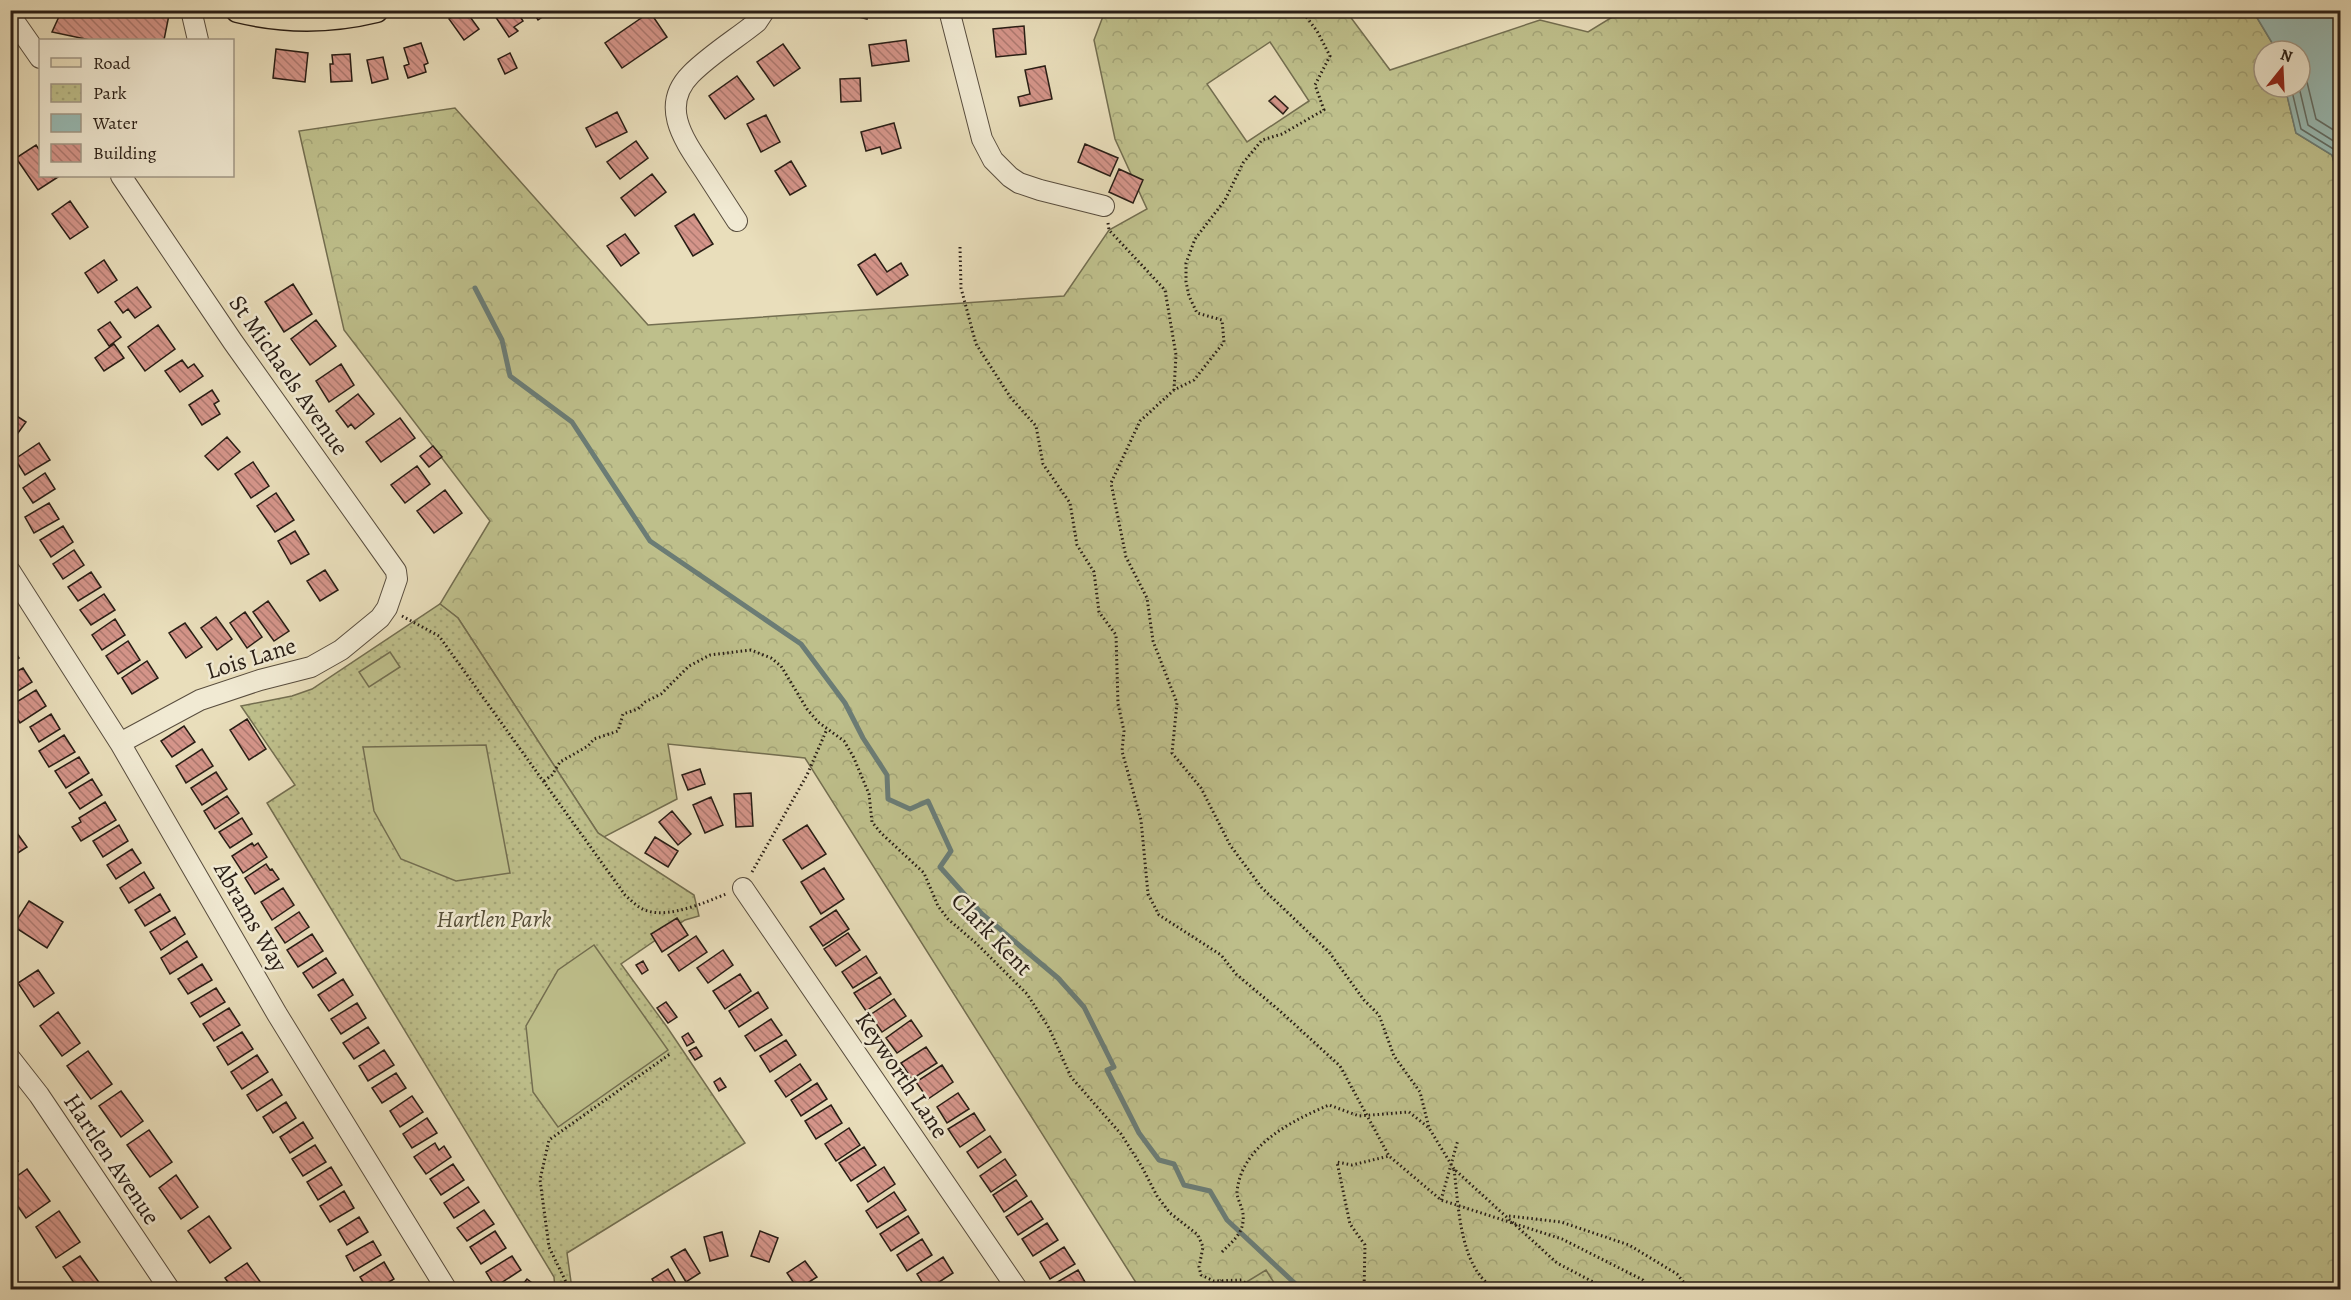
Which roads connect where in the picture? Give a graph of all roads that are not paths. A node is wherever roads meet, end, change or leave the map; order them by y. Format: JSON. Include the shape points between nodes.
{"nodes":[{"id":1,"x":190,"y":10,"type":"edge"},
{"id":2,"x":238,"y":10,"type":"edge"},
{"id":3,"x":376,"y":10,"type":"edge"},
{"id":4,"x":765,"y":10,"type":"edge"},
{"id":5,"x":949,"y":10,"type":"edge"},
{"id":6,"x":287,"y":14,"type":"edge"},
{"id":7,"x":10,"y":15,"type":"edge"},
{"id":8,"x":198,"y":39,"type":"edge"},
{"id":9,"x":39,"y":57,"type":"edge"},
{"id":10,"x":123,"y":177,"type":"edge"},
{"id":11,"x":1104,"y":206,"type":"road end"},
{"id":12,"x":736,"y":220,"type":"dead end"},
{"id":13,"x":10,"y":571,"type":"edge"},
{"id":14,"x":387,"y":608,"type":"joint"},
{"id":15,"x":120,"y":743,"type":"junction"},
{"id":16,"x":743,"y":888,"type":"road end"},
{"id":17,"x":10,"y":1058,"type":"edge"},
{"id":18,"x":170,"y":1290,"type":"edge"},
{"id":19,"x":447,"y":1290,"type":"edge"},
{"id":20,"x":1018,"y":1290,"type":"edge"}],
"edges":[{"from":1,"to":8,"type":"street"},
{"from":2,"to":6,"type":"main road"},
{"from":3,"to":6,"type":"main road","via":[[331,18]]},
{"from":4,"to":12,"type":"street","via":[[757,22],[692,73],[677,102],[681,135]]},
{"from":5,"to":11,"type":"street","via":[[982,139],[993,160],[1019,183]]},
{"from":7,"to":9,"type":"street"},
{"from":10,"to":14,"type":"street","name":"St Michaels Avenue","via":[[233,342],[396,571]]},
{"from":13,"to":15,"type":"street","name":"Abrams Way"},
{"from":14,"to":15,"type":"street","name":"Lois Lane","via":[[341,650],[311,667],[200,700]]},
{"from":15,"to":19,"type":"street","name":"Abrams Way","via":[[277,1014]]},
{"from":16,"to":20,"type":"street","name":"Keyworth Lane"},
{"from":17,"to":18,"type":"street","name":"Hartlen Avenue"}]}
